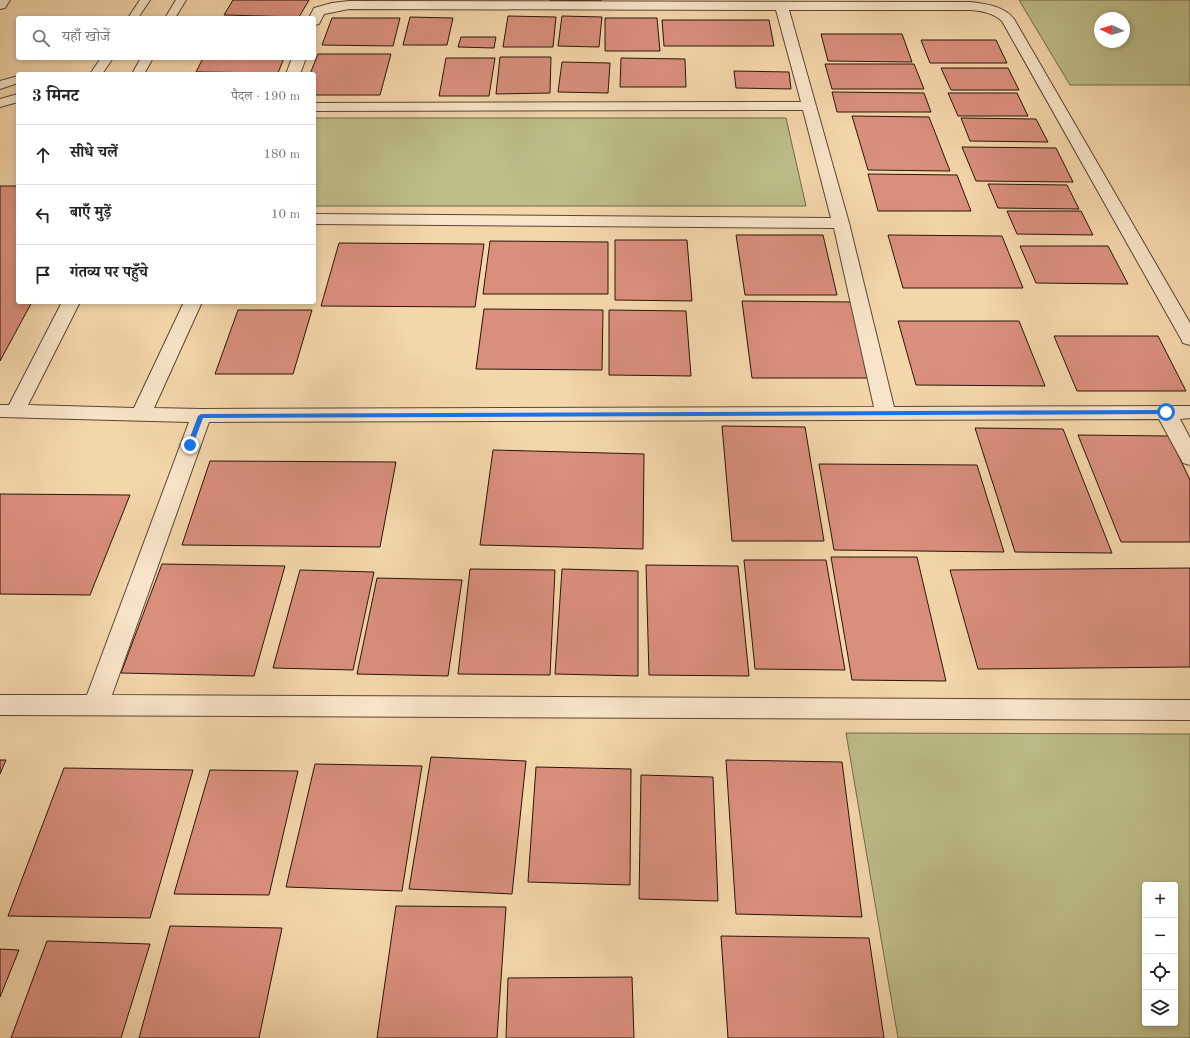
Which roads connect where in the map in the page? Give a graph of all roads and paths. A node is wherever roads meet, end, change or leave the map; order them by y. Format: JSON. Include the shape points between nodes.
{"nodes":[{"id":1,"x":4,"y":0,"type":"edge"},
{"id":2,"x":145,"y":0,"type":"edge"},
{"id":3,"x":180,"y":0,"type":"edge"},
{"id":4,"x":0,"y":5,"type":"edge"},
{"id":5,"x":782,"y":7,"type":"junction"},
{"id":6,"x":134,"y":16,"type":"edge"},
{"id":7,"x":171,"y":16,"type":"edge"},
{"id":8,"x":316,"y":17,"type":"edge"},
{"id":9,"x":106,"y":60,"type":"edge"},
{"id":10,"x":146,"y":60,"type":"edge"},
{"id":11,"x":298,"y":60,"type":"edge"},
{"id":12,"x":97,"y":72,"type":"edge"},
{"id":13,"x":139,"y":72,"type":"edge"},
{"id":14,"x":294,"y":72,"type":"edge"},
{"id":15,"x":16,"y":80,"type":"edge"},
{"id":16,"x":0,"y":84,"type":"edge"},
{"id":17,"x":16,"y":99,"type":"edge"},
{"id":18,"x":0,"y":103,"type":"edge"},
{"id":19,"x":809,"y":106,"type":"junction"},
{"id":20,"x":316,"y":107,"type":"edge"},
{"id":21,"x":316,"y":219,"type":"edge"},
{"id":22,"x":841,"y":223,"type":"junction"},
{"id":23,"x":70,"y":304,"type":"edge"},
{"id":24,"x":192,"y":304,"type":"edge"},
{"id":25,"x":1190,"y":339,"type":"edge"},
{"id":26,"x":7,"y":411,"type":"edge"},
{"id":27,"x":1166,"y":412,"type":"junction"},
{"id":28,"x":1190,"y":412,"type":"edge"},
{"id":29,"x":141,"y":414,"type":"junction"},
{"id":30,"x":886,"y":414,"type":"junction"},
{"id":31,"x":201,"y":416,"type":"junction"},
{"id":32,"x":1190,"y":458,"type":"edge"},
{"id":33,"x":96,"y":704,"type":"junction"},
{"id":34,"x":0,"y":705,"type":"edge"},
{"id":35,"x":1190,"y":710,"type":"edge"}],
"edges":[{"from":1,"to":4,"type":"street"},
{"from":2,"to":6,"type":"lane"},
{"from":3,"to":7,"type":"lane"},
{"from":5,"to":8,"type":"street","via":[[349,5],[319,11]]},
{"from":5,"to":19,"type":"street"},
{"from":5,"to":25,"type":"street","via":[[971,6],[989,8],[1002,13]]},
{"from":9,"to":12,"type":"lane"},
{"from":10,"to":13,"type":"lane"},
{"from":11,"to":14,"type":"street"},
{"from":15,"to":16,"type":"lane"},
{"from":17,"to":18,"type":"lane"},
{"from":19,"to":20,"type":"street"},
{"from":19,"to":22,"type":"street"},
{"from":21,"to":22,"type":"street"},
{"from":22,"to":30,"type":"street"},
{"from":23,"to":26,"type":"street"},
{"from":24,"to":29,"type":"street"},
{"from":26,"to":29,"type":"street"},
{"from":27,"to":28,"type":"street"},
{"from":27,"to":30,"type":"street"},
{"from":27,"to":32,"type":"street"},
{"from":29,"to":31,"type":"street"},
{"from":30,"to":31,"type":"street"},
{"from":31,"to":33,"type":"street"},
{"from":33,"to":34,"type":"street"},
{"from":33,"to":35,"type":"street"}]}
